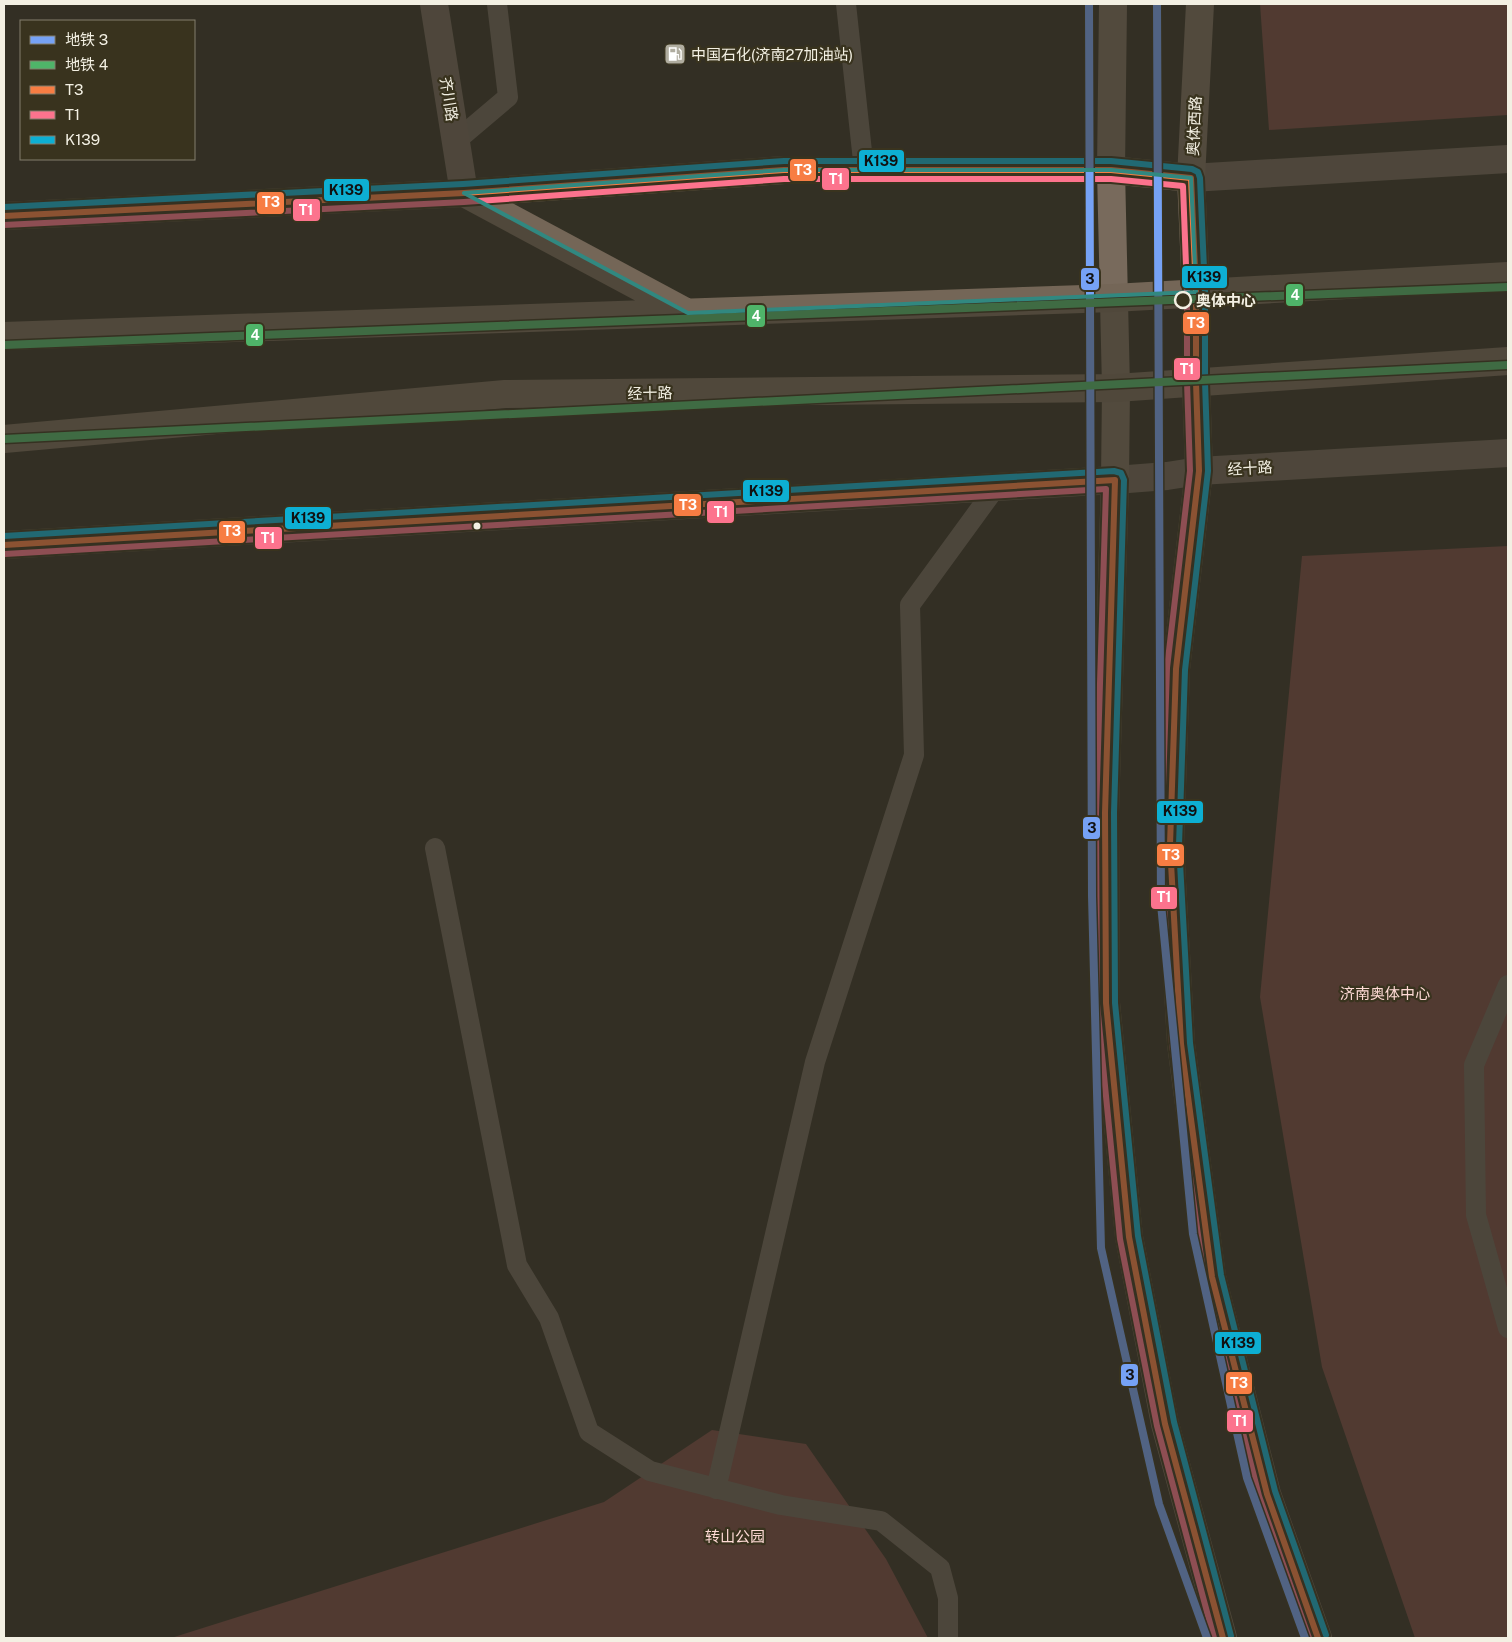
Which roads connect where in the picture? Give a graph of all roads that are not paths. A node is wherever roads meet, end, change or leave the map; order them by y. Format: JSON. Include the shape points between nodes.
{"nodes":[{"id":1,"x":434,"y":4,"type":"edge"},
{"id":2,"x":496,"y":4,"type":"edge"},
{"id":3,"x":846,"y":4,"type":"edge"},
{"id":4,"x":1113,"y":4,"type":"edge"},
{"id":5,"x":1200,"y":4,"type":"edge"},
{"id":6,"x":456,"y":141,"type":"junction"},
{"id":7,"x":1508,"y":159,"type":"edge"},
{"id":8,"x":864,"y":170,"type":"junction"},
{"id":9,"x":1111,"y":170,"type":"junction"},
{"id":10,"x":1191,"y":178,"type":"junction"},
{"id":11,"x":464,"y":194,"type":"junction"},
{"id":12,"x":4,"y":216,"type":"edge"},
{"id":13,"x":1508,"y":276,"type":"edge"},
{"id":14,"x":1196,"y":292,"type":"junction"},
{"id":15,"x":1113,"y":298,"type":"junction"},
{"id":16,"x":688,"y":313,"type":"junction"},
{"id":17,"x":4,"y":336,"type":"edge"},
{"id":18,"x":1508,"y":361,"type":"edge"},
{"id":19,"x":1196,"y":382,"type":"junction"},
{"id":20,"x":1116,"y":388,"type":"junction"},
{"id":21,"x":4,"y":439,"type":"edge"},
{"id":22,"x":1508,"y":453,"type":"edge"},
{"id":23,"x":1199,"y":471,"type":"junction"},
{"id":24,"x":1115,"y":480,"type":"junction"},
{"id":25,"x":996,"y":487,"type":"junction"},
{"id":26,"x":4,"y":545,"type":"edge"},
{"id":27,"x":435,"y":848,"type":"dead end"},
{"id":28,"x":1508,"y":985,"type":"edge"},
{"id":29,"x":1508,"y":1328,"type":"edge"},
{"id":30,"x":716,"y":1489,"type":"junction"},
{"id":31,"x":948,"y":1638,"type":"edge"},
{"id":32,"x":1223,"y":1638,"type":"edge"},
{"id":33,"x":1318,"y":1638,"type":"edge"}],
"edges":[{"from":1,"to":6,"type":"main road","name":"齐川路"},
{"from":2,"to":6,"type":"lane","via":[[508,97]]},
{"from":3,"to":8,"type":"lane"},
{"from":4,"to":9,"type":"main road"},
{"from":5,"to":10,"type":"main road","name":"奥体西路"},
{"from":6,"to":11,"type":"main road","name":"齐川路"},
{"from":7,"to":10,"type":"main road"},
{"from":8,"to":9,"type":"main road"},
{"from":8,"to":11,"type":"main road","via":[[784,170]]},
{"from":9,"to":10,"type":"main road"},
{"from":9,"to":15,"type":"main road"},
{"from":10,"to":14,"type":"main road","name":"奥体西路"},
{"from":11,"to":12,"type":"main road"},
{"from":11,"to":16,"type":"highway"},
{"from":13,"to":14,"type":"highway"},
{"from":14,"to":15,"type":"highway"},
{"from":14,"to":19,"type":"main road","name":"奥体西路"},
{"from":15,"to":16,"type":"highway"},
{"from":15,"to":20,"type":"main road"},
{"from":16,"to":17,"type":"highway"},
{"from":18,"to":19,"type":"highway","name":"经十路"},
{"from":19,"to":20,"type":"highway","name":"经十路"},
{"from":19,"to":23,"type":"main road","name":"奥体西路"},
{"from":20,"to":21,"type":"highway","name":"经十路","via":[[506,394]]},
{"from":20,"to":24,"type":"main road"},
{"from":22,"to":23,"type":"main road","name":"经十路"},
{"from":23,"to":24,"type":"main road","name":"经十路"},
{"from":23,"to":33,"type":"main road","name":"奥体西路","via":[[1176,669],[1170,836],[1181,1044],[1212,1277],[1267,1494]]},
{"from":24,"to":25,"type":"main road","name":"经十路"},
{"from":24,"to":32,"type":"main road","via":[[1105,813],[1107,1013],[1129,1237],[1165,1424]]},
{"from":25,"to":26,"type":"main road","name":"经十路"},
{"from":25,"to":30,"type":"lane","via":[[910,605],[914,755],[815,1062]]},
{"from":27,"to":30,"type":"lane","via":[[517,1265],[550,1318],[589,1432],[650,1471]]},
{"from":28,"to":29,"type":"lane","via":[[1474,1065],[1476,1215]]},
{"from":30,"to":31,"type":"lane","via":[[781,1505],[881,1522],[940,1568],[948,1598]]}]}
